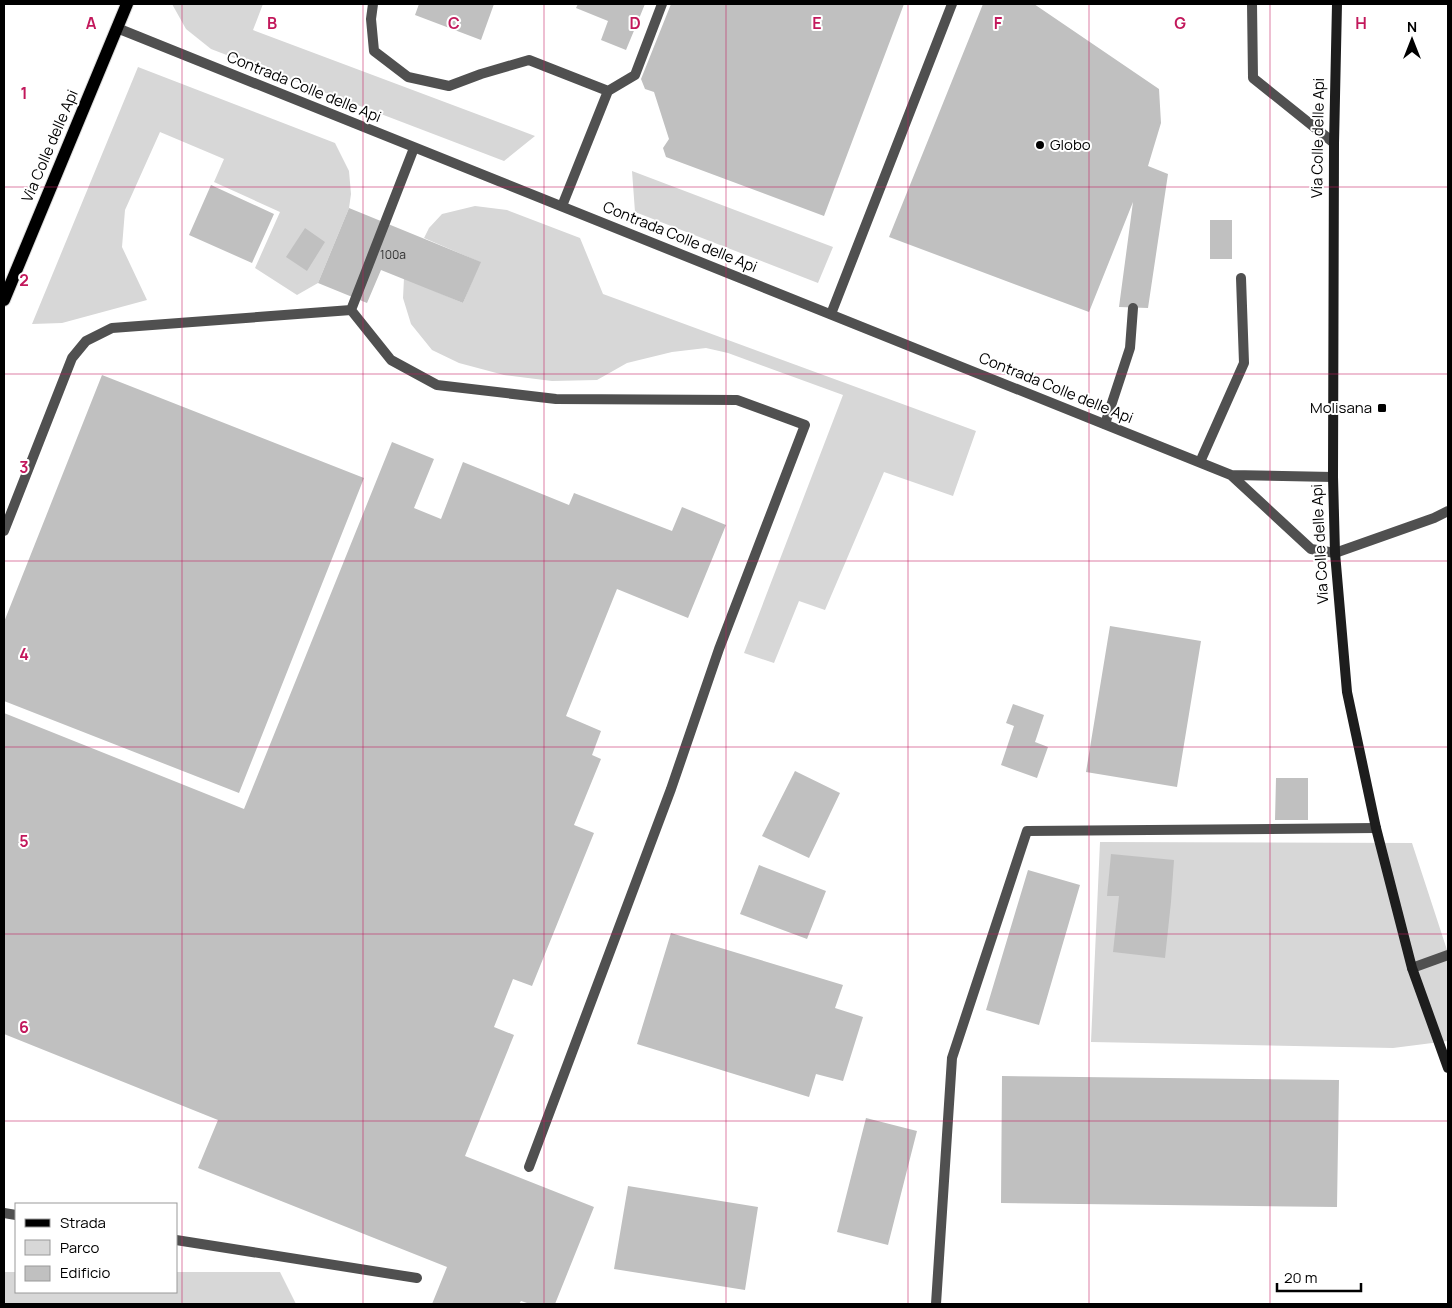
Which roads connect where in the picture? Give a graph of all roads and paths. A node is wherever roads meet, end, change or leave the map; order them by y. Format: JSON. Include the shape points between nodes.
{"nodes":[{"id":1,"x":127,"y":4,"type":"edge"},
{"id":2,"x":374,"y":4,"type":"edge"},
{"id":3,"x":662,"y":4,"type":"edge"},
{"id":4,"x":952,"y":4,"type":"edge"},
{"id":5,"x":1252,"y":4,"type":"edge"},
{"id":6,"x":1337,"y":4,"type":"edge"},
{"id":7,"x":117,"y":28,"type":"junction"},
{"id":8,"x":608,"y":91,"type":"junction"},
{"id":9,"x":1334,"y":143,"type":"junction"},
{"id":10,"x":414,"y":148,"type":"junction"},
{"id":11,"x":562,"y":206,"type":"junction"},
{"id":12,"x":1241,"y":278,"type":"dead end"},
{"id":13,"x":4,"y":300,"type":"edge"},
{"id":14,"x":1133,"y":308,"type":"dead end"},
{"id":15,"x":351,"y":310,"type":"junction"},
{"id":16,"x":831,"y":314,"type":"junction"},
{"id":17,"x":1105,"y":424,"type":"junction"},
{"id":18,"x":1200,"y":462,"type":"junction"},
{"id":19,"x":1231,"y":475,"type":"junction"},
{"id":20,"x":1333,"y":477,"type":"junction"},
{"id":21,"x":1448,"y":511,"type":"edge"},
{"id":22,"x":4,"y":530,"type":"edge"},
{"id":23,"x":1335,"y":553,"type":"junction"},
{"id":24,"x":1376,"y":828,"type":"junction"},
{"id":25,"x":1448,"y":955,"type":"edge"},
{"id":26,"x":1412,"y":968,"type":"junction"},
{"id":27,"x":1448,"y":1068,"type":"edge"},
{"id":28,"x":528,"y":1168,"type":"dead end"},
{"id":29,"x":178,"y":1240,"type":"edge"},
{"id":30,"x":417,"y":1278,"type":"dead end"},
{"id":31,"x":936,"y":1304,"type":"edge"}],
"edges":[{"from":1,"to":7,"type":"main road","name":"Via Colle delle Api"},
{"from":2,"to":8,"type":"street","via":[[371,19],[374,51],[408,77],[449,86],[529,60]]},
{"from":3,"to":8,"type":"street","via":[[635,75]]},
{"from":4,"to":16,"type":"street"},
{"from":5,"to":9,"type":"street","via":[[1253,78]]},
{"from":6,"to":9,"type":"main road","name":"Via Colle delle Api"},
{"from":7,"to":10,"type":"street","name":"Contrada Colle delle Api"},
{"from":7,"to":13,"type":"main road","name":"Via Colle delle Api"},
{"from":8,"to":11,"type":"street"},
{"from":9,"to":20,"type":"main road","name":"Via Colle delle Api"},
{"from":10,"to":11,"type":"street","name":"Contrada Colle delle Api"},
{"from":10,"to":15,"type":"street"},
{"from":11,"to":16,"type":"street","name":"Contrada Colle delle Api"},
{"from":12,"to":18,"type":"street","via":[[1244,363]]},
{"from":14,"to":17,"type":"street","via":[[1130,348]]},
{"from":15,"to":22,"type":"street","via":[[112,328],[86,341],[72,358]]},
{"from":15,"to":28,"type":"street","via":[[391,360],[437,385],[556,399],[737,400],[805,425],[718,649],[671,789]]},
{"from":16,"to":17,"type":"street","name":"Contrada Colle delle Api"},
{"from":17,"to":18,"type":"street","name":"Contrada Colle delle Api"},
{"from":18,"to":19,"type":"street","name":"Contrada Colle delle Api"},
{"from":19,"to":20,"type":"street","name":"Contrada Colle delle Api"},
{"from":19,"to":23,"type":"street","name":"Contrada Colle delle Api","via":[[1311,549]]},
{"from":20,"to":23,"type":"main road","name":"Via Colle delle Api"},
{"from":21,"to":23,"type":"street"},
{"from":23,"to":24,"type":"main road","name":"Via Colle delle Api","via":[[1347,692]]},
{"from":24,"to":26,"type":"main road","name":"Via Colle delle Api"},
{"from":24,"to":31,"type":"street","via":[[1027,831],[952,1058]]},
{"from":25,"to":26,"type":"street"},
{"from":26,"to":27,"type":"main road","name":"Via Colle delle Api"},
{"from":29,"to":30,"type":"street"}]}
